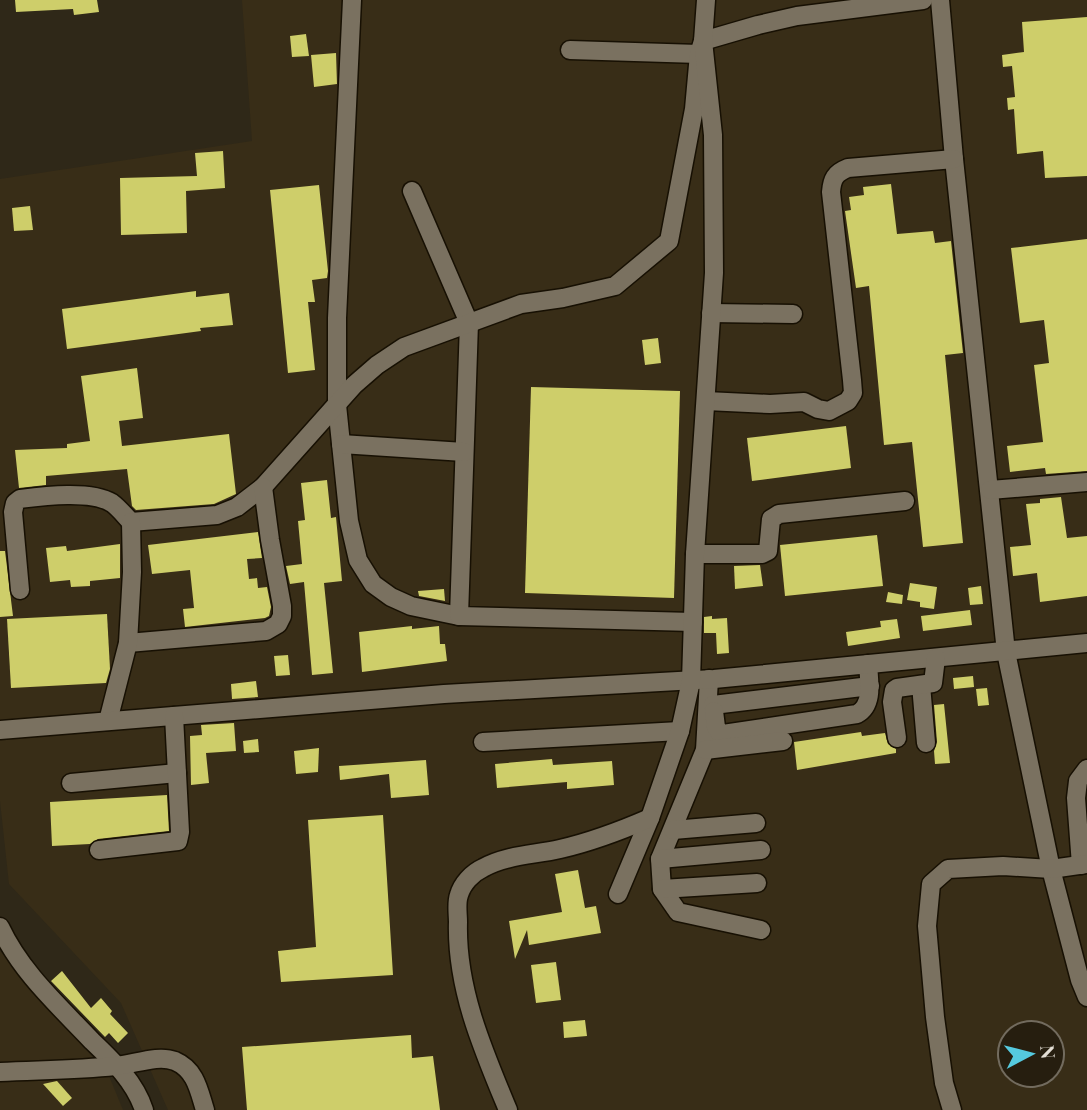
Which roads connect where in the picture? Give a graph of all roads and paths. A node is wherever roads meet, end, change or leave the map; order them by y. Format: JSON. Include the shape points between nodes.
{"nodes":[{"id":1,"x":352,"y":0,"type":"edge"},
{"id":2,"x":706,"y":0,"type":"edge"},
{"id":3,"x":923,"y":0,"type":"edge"},
{"id":4,"x":940,"y":0,"type":"edge"},
{"id":5,"x":701,"y":48,"type":"junction"},
{"id":6,"x":570,"y":50,"type":"dead end"},
{"id":7,"x":954,"y":159,"type":"junction"},
{"id":8,"x":412,"y":191,"type":"dead end"},
{"id":9,"x":711,"y":313,"type":"junction"},
{"id":10,"x":793,"y":314,"type":"dead end"},
{"id":11,"x":468,"y":323,"type":"junction"},
{"id":12,"x":706,"y":401,"type":"junction"},
{"id":13,"x":337,"y":405,"type":"junction"},
{"id":14,"x":341,"y":444,"type":"junction"},
{"id":15,"x":464,"y":452,"type":"junction"},
{"id":16,"x":1087,"y":482,"type":"edge"},
{"id":17,"x":263,"y":487,"type":"junction"},
{"id":18,"x":990,"y":490,"type":"junction"},
{"id":19,"x":905,"y":501,"type":"dead end"},
{"id":20,"x":131,"y":523,"type":"junction"},
{"id":21,"x":695,"y":554,"type":"junction"},
{"id":22,"x":20,"y":590,"type":"dead end"},
{"id":23,"x":459,"y":616,"type":"junction"},
{"id":24,"x":693,"y":622,"type":"junction"},
{"id":25,"x":128,"y":643,"type":"junction"},
{"id":26,"x":1087,"y":643,"type":"edge"},
{"id":27,"x":1006,"y":652,"type":"junction"},
{"id":28,"x":936,"y":658,"type":"junction"},
{"id":29,"x":868,"y":664,"type":"junction"},
{"id":30,"x":705,"y":679,"type":"junction"},
{"id":31,"x":921,"y":685,"type":"junction"},
{"id":32,"x":870,"y":686,"type":"junction"},
{"id":33,"x":713,"y":705,"type":"junction"},
{"id":34,"x":174,"y":716,"type":"junction"},
{"id":35,"x":108,"y":721,"type":"junction"},
{"id":36,"x":0,"y":730,"type":"edge"},
{"id":37,"x":680,"y":731,"type":"junction"},
{"id":38,"x":897,"y":738,"type":"dead end"},
{"id":39,"x":483,"y":741,"type":"dead end"},
{"id":40,"x":783,"y":741,"type":"dead end"},
{"id":41,"x":926,"y":743,"type":"dead end"},
{"id":42,"x":705,"y":750,"type":"junction"},
{"id":43,"x":1087,"y":769,"type":"edge"},
{"id":44,"x":177,"y":773,"type":"junction"},
{"id":45,"x":71,"y":783,"type":"dead end"},
{"id":46,"x":650,"y":818,"type":"junction"},
{"id":47,"x":756,"y":822,"type":"dead end"},
{"id":48,"x":673,"y":830,"type":"junction"},
{"id":49,"x":99,"y":850,"type":"dead end"},
{"id":50,"x":761,"y":850,"type":"dead end"},
{"id":51,"x":660,"y":859,"type":"junction"},
{"id":52,"x":1084,"y":865,"type":"edge"},
{"id":53,"x":1051,"y":869,"type":"junction"},
{"id":54,"x":757,"y":883,"type":"dead end"},
{"id":55,"x":662,"y":889,"type":"junction"},
{"id":56,"x":618,"y":894,"type":"dead end"},
{"id":57,"x":0,"y":927,"type":"edge"},
{"id":58,"x":761,"y":930,"type":"dead end"},
{"id":59,"x":1087,"y":997,"type":"edge"},
{"id":60,"x":118,"y":1066,"type":"junction"},
{"id":61,"x":0,"y":1072,"type":"edge"},
{"id":62,"x":144,"y":1110,"type":"edge"},
{"id":63,"x":205,"y":1110,"type":"edge"},
{"id":64,"x":509,"y":1110,"type":"edge"},
{"id":65,"x":952,"y":1110,"type":"edge"}],
"edges":[{"from":1,"to":13,"type":"lane"},
{"from":2,"to":5,"type":"lane"},
{"from":3,"to":5,"type":"lane","via":[[797,16],[758,25]]},
{"from":4,"to":7,"type":"lane"},
{"from":5,"to":6,"type":"lane"},
{"from":5,"to":9,"type":"lane","via":[[713,135]]},
{"from":5,"to":11,"type":"lane","via":[[669,241],[615,286],[522,304]]},
{"from":7,"to":12,"type":"lane","via":[[848,168],[832,181],[853,393],[848,401],[829,411],[804,402]]},
{"from":7,"to":18,"type":"lane"},
{"from":8,"to":11,"type":"lane"},
{"from":9,"to":10,"type":"lane"},
{"from":9,"to":12,"type":"lane"},
{"from":11,"to":13,"type":"lane","via":[[404,347],[377,365]]},
{"from":11,"to":15,"type":"lane"},
{"from":12,"to":21,"type":"lane"},
{"from":13,"to":14,"type":"lane"},
{"from":13,"to":17,"type":"lane"},
{"from":14,"to":15,"type":"lane"},
{"from":14,"to":23,"type":"lane","via":[[349,521],[358,560],[373,584],[411,606]]},
{"from":15,"to":23,"type":"lane"},
{"from":16,"to":18,"type":"lane"},
{"from":17,"to":20,"type":"lane","via":[[237,507],[217,515]]},
{"from":17,"to":25,"type":"lane","via":[[282,606],[278,624],[244,635]]},
{"from":18,"to":27,"type":"lane"},
{"from":19,"to":21,"type":"lane","via":[[779,514],[771,519],[768,551],[762,554]]},
{"from":20,"to":22,"type":"lane","via":[[116,506],[99,498],[19,499],[13,512]]},
{"from":20,"to":25,"type":"lane"},
{"from":21,"to":24,"type":"lane"},
{"from":23,"to":24,"type":"lane"},
{"from":24,"to":30,"type":"lane"},
{"from":25,"to":35,"type":"lane"},
{"from":26,"to":27,"type":"lane"},
{"from":27,"to":28,"type":"lane"},
{"from":27,"to":53,"type":"lane"},
{"from":28,"to":29,"type":"lane"},
{"from":28,"to":31,"type":"lane","via":[[933,683]]},
{"from":29,"to":30,"type":"lane"},
{"from":29,"to":32,"type":"lane"},
{"from":30,"to":33,"type":"lane"},
{"from":30,"to":34,"type":"lane"},
{"from":30,"to":37,"type":"lane"},
{"from":30,"to":42,"type":"lane"},
{"from":31,"to":38,"type":"lane","via":[[894,690]]},
{"from":31,"to":41,"type":"lane"},
{"from":32,"to":33,"type":"lane"},
{"from":32,"to":33,"type":"lane","via":[[865,709],[857,714],[723,734],[716,727]]},
{"from":34,"to":35,"type":"lane"},
{"from":34,"to":44,"type":"lane"},
{"from":35,"to":36,"type":"lane"},
{"from":37,"to":39,"type":"lane"},
{"from":37,"to":46,"type":"lane"},
{"from":40,"to":42,"type":"lane"},
{"from":42,"to":48,"type":"lane"},
{"from":43,"to":52,"type":"lane","via":[[1078,781],[1076,798]]},
{"from":44,"to":45,"type":"lane"},
{"from":44,"to":49,"type":"lane","via":[[178,841]]},
{"from":46,"to":56,"type":"lane"},
{"from":46,"to":64,"type":"lane","via":[[590,841],[503,859],[467,879],[458,896],[460,963],[469,1005]]},
{"from":47,"to":48,"type":"lane"},
{"from":48,"to":51,"type":"lane"},
{"from":50,"to":51,"type":"lane"},
{"from":51,"to":55,"type":"lane"},
{"from":52,"to":53,"type":"lane"},
{"from":53,"to":59,"type":"lane"},
{"from":53,"to":65,"type":"lane","via":[[948,869],[931,884],[927,926],[934,1004]]},
{"from":54,"to":55,"type":"lane"},
{"from":55,"to":58,"type":"lane","via":[[678,912]]},
{"from":57,"to":60,"type":"lane","via":[[22,967]]},
{"from":60,"to":61,"type":"lane"},
{"from":60,"to":62,"type":"lane"},
{"from":60,"to":63,"type":"lane","via":[[175,1061],[195,1079]]}]}
